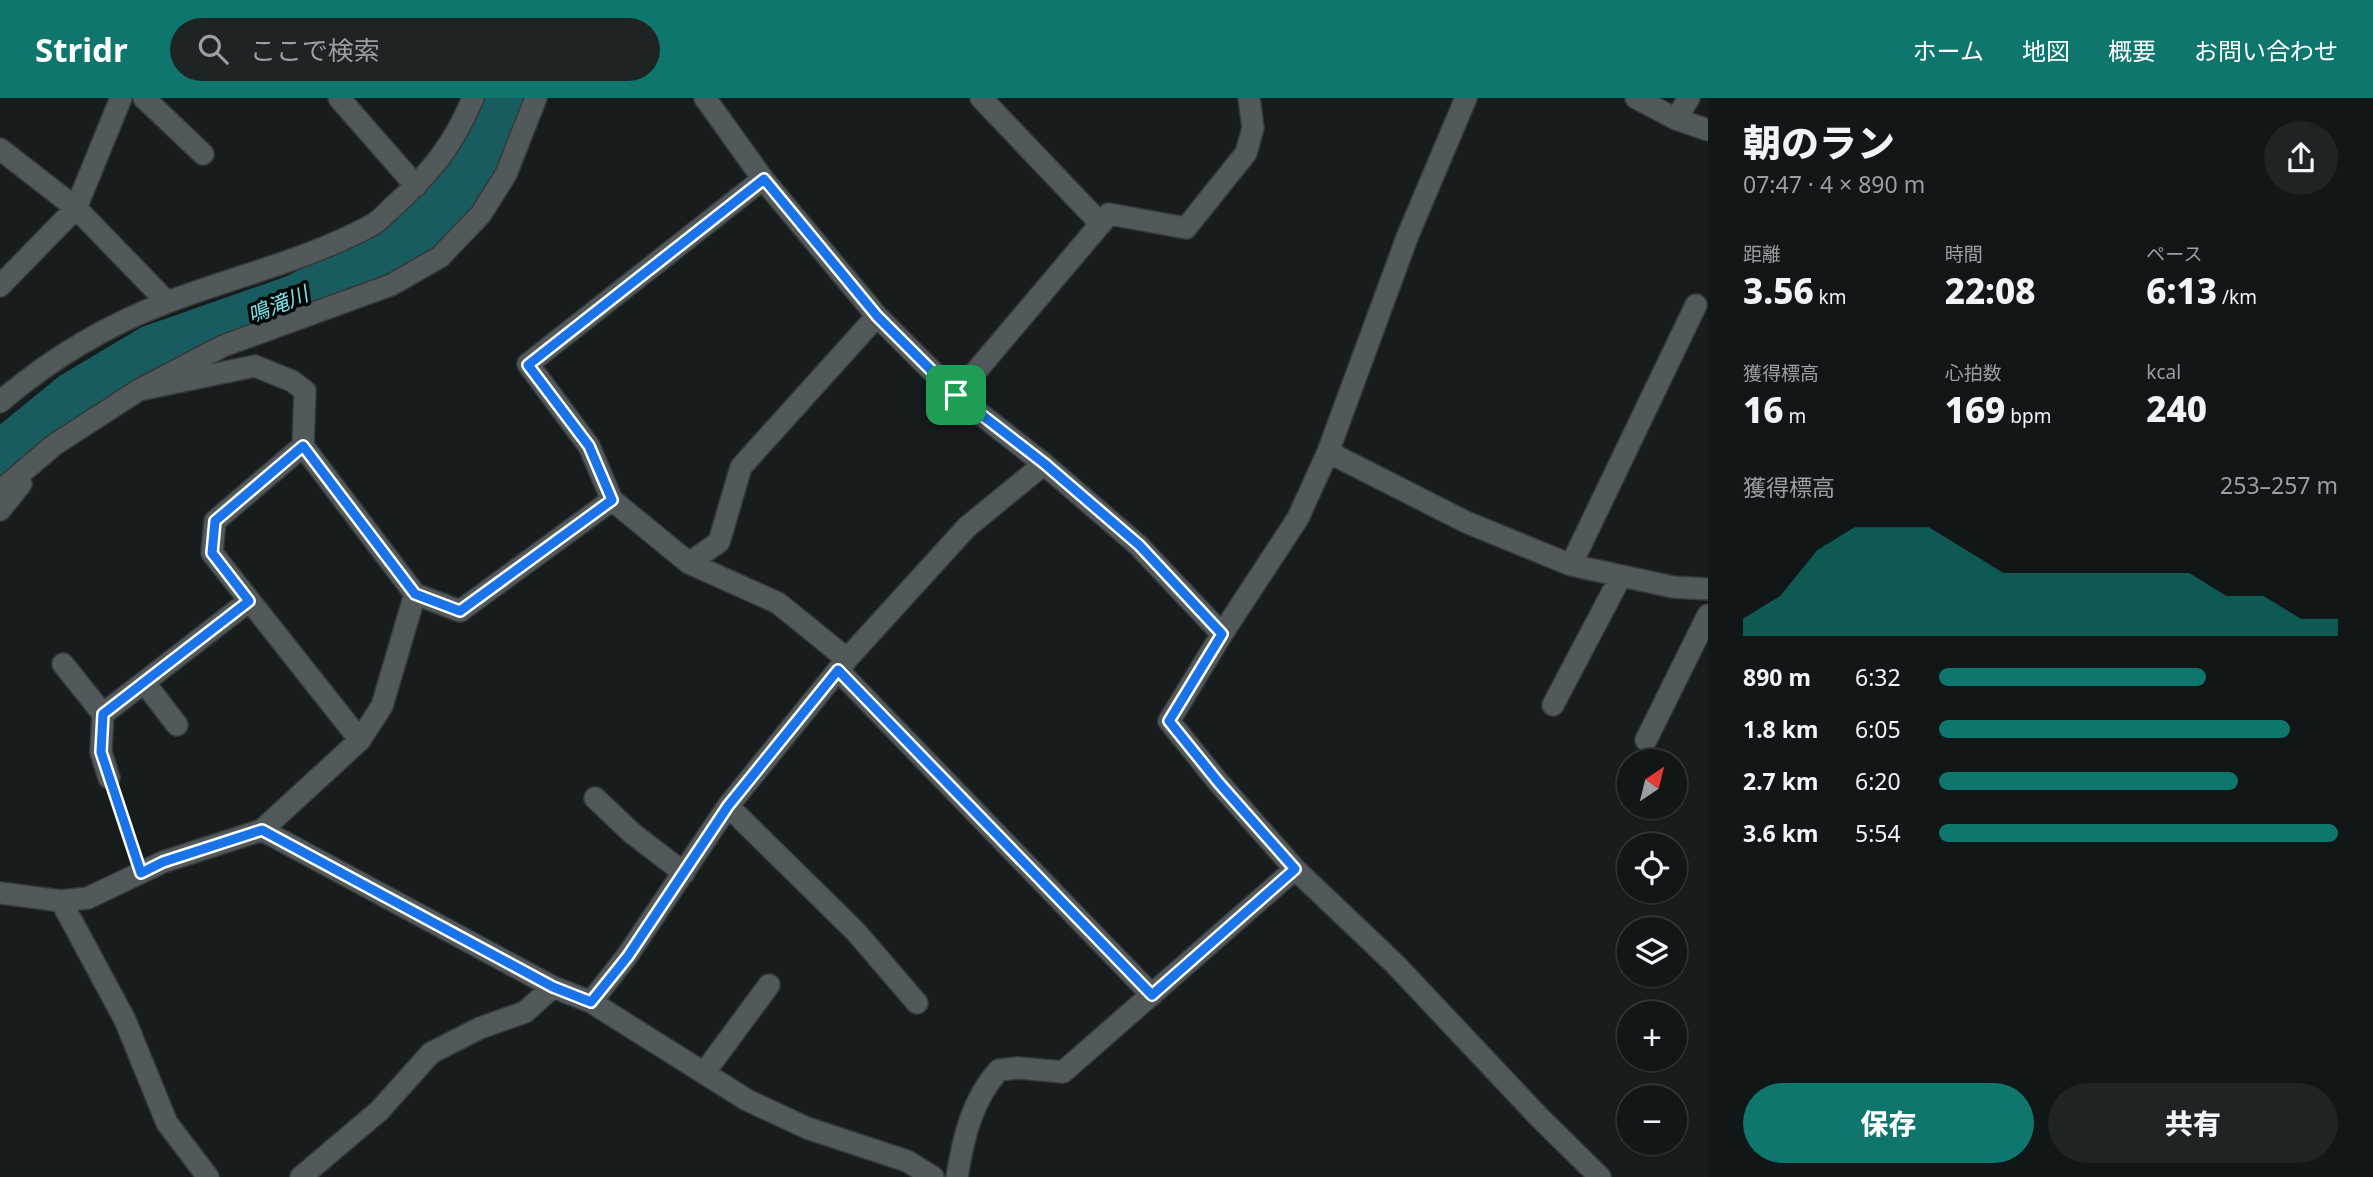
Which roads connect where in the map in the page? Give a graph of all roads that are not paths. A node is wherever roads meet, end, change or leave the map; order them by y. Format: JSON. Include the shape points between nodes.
{"nodes":[{"id":1,"x":121,"y":98,"type":"edge"},
{"id":2,"x":144,"y":98,"type":"edge"},
{"id":3,"x":339,"y":98,"type":"edge"},
{"id":4,"x":473,"y":98,"type":"edge"},
{"id":5,"x":536,"y":98,"type":"edge"},
{"id":6,"x":705,"y":98,"type":"edge"},
{"id":7,"x":981,"y":98,"type":"edge"},
{"id":8,"x":1249,"y":98,"type":"edge"},
{"id":9,"x":1466,"y":98,"type":"edge"},
{"id":10,"x":1636,"y":98,"type":"edge"},
{"id":11,"x":1689,"y":98,"type":"edge"},
{"id":12,"x":1676,"y":119,"type":"junction"},
{"id":13,"x":1708,"y":130,"type":"edge"},
{"id":14,"x":0,"y":149,"type":"edge"},
{"id":15,"x":203,"y":154,"type":"dead end"},
{"id":16,"x":764,"y":179,"type":"junction"},
{"id":17,"x":416,"y":186,"type":"junction"},
{"id":18,"x":76,"y":208,"type":"junction"},
{"id":19,"x":1101,"y":224,"type":"junction"},
{"id":20,"x":0,"y":286,"type":"edge"},
{"id":21,"x":167,"y":302,"type":"junction"},
{"id":22,"x":1696,"y":305,"type":"dead end"},
{"id":23,"x":877,"y":316,"type":"junction"},
{"id":24,"x":139,"y":390,"type":"junction"},
{"id":25,"x":956,"y":395,"type":"junction"},
{"id":26,"x":0,"y":402,"type":"edge"},
{"id":27,"x":54,"y":445,"type":"junction"},
{"id":28,"x":303,"y":446,"type":"junction"},
{"id":29,"x":1328,"y":452,"type":"junction"},
{"id":30,"x":1045,"y":464,"type":"junction"},
{"id":31,"x":0,"y":491,"type":"edge"},
{"id":32,"x":612,"y":500,"type":"junction"},
{"id":33,"x":0,"y":510,"type":"edge"},
{"id":34,"x":689,"y":563,"type":"junction"},
{"id":35,"x":1571,"y":565,"type":"junction"},
{"id":36,"x":1621,"y":576,"type":"junction"},
{"id":37,"x":1708,"y":589,"type":"edge"},
{"id":38,"x":415,"y":594,"type":"junction"},
{"id":39,"x":249,"y":601,"type":"junction"},
{"id":40,"x":1708,"y":615,"type":"edge"},
{"id":41,"x":1222,"y":634,"type":"junction"},
{"id":42,"x":64,"y":664,"type":"dead end"},
{"id":43,"x":842,"y":664,"type":"junction"},
{"id":44,"x":144,"y":682,"type":"junction"},
{"id":45,"x":1553,"y":705,"type":"dead end"},
{"id":46,"x":103,"y":714,"type":"junction"},
{"id":47,"x":177,"y":724,"type":"dead end"},
{"id":48,"x":360,"y":740,"type":"junction"},
{"id":49,"x":1646,"y":740,"type":"dead end"},
{"id":50,"x":109,"y":778,"type":"road end"},
{"id":51,"x":595,"y":798,"type":"dead end"},
{"id":52,"x":728,"y":806,"type":"junction"},
{"id":53,"x":262,"y":830,"type":"junction"},
{"id":54,"x":1295,"y":869,"type":"junction"},
{"id":55,"x":684,"y":873,"type":"junction"},
{"id":56,"x":0,"y":893,"type":"edge"},
{"id":57,"x":61,"y":901,"type":"junction"},
{"id":58,"x":769,"y":985,"type":"dead end"},
{"id":59,"x":553,"y":987,"type":"junction"},
{"id":60,"x":1152,"y":995,"type":"junction"},
{"id":61,"x":591,"y":1002,"type":"junction"},
{"id":62,"x":917,"y":1003,"type":"dead end"},
{"id":63,"x":704,"y":1073,"type":"junction"},
{"id":64,"x":208,"y":1177,"type":"edge"},
{"id":65,"x":301,"y":1177,"type":"edge"},
{"id":66,"x":933,"y":1177,"type":"edge"},
{"id":67,"x":957,"y":1177,"type":"edge"},
{"id":68,"x":1600,"y":1177,"type":"edge"}],
"edges":[{"from":1,"to":18,"type":"street"},
{"from":2,"to":15,"type":"street"},
{"from":3,"to":17,"type":"street"},
{"from":4,"to":17,"type":"street","via":[[443,155]]},
{"from":5,"to":24,"type":"street","via":[[506,174],[481,214],[440,257],[391,285],[223,346]]},
{"from":6,"to":16,"type":"street"},
{"from":7,"to":19,"type":"street"},
{"from":8,"to":19,"type":"street","via":[[1253,128],[1246,153],[1186,228],[1109,214]]},
{"from":9,"to":29,"type":"street","via":[[1408,235]]},
{"from":10,"to":12,"type":"street"},
{"from":11,"to":12,"type":"street"},
{"from":12,"to":13,"type":"street"},
{"from":14,"to":18,"type":"street"},
{"from":16,"to":23,"type":"street"},
{"from":16,"to":32,"type":"street","via":[[528,365],[589,446]]},
{"from":17,"to":21,"type":"street","via":[[374,224],[312,253]]},
{"from":18,"to":20,"type":"street"},
{"from":18,"to":21,"type":"street"},
{"from":19,"to":25,"type":"street"},
{"from":21,"to":26,"type":"street","via":[[104,331],[26,379]]},
{"from":22,"to":35,"type":"street"},
{"from":23,"to":25,"type":"street"},
{"from":23,"to":34,"type":"street","via":[[741,467],[719,542]]},
{"from":24,"to":27,"type":"street"},
{"from":24,"to":28,"type":"street","via":[[255,366],[305,391]]},
{"from":25,"to":30,"type":"street"},
{"from":27,"to":31,"type":"street"},
{"from":27,"to":33,"type":"street"},
{"from":28,"to":38,"type":"street"},
{"from":28,"to":39,"type":"street","via":[[215,521],[212,553]]},
{"from":29,"to":35,"type":"street","via":[[1466,522]]},
{"from":29,"to":41,"type":"street","via":[[1298,518]]},
{"from":30,"to":41,"type":"street","via":[[1139,545]]},
{"from":30,"to":43,"type":"street","via":[[967,527]]},
{"from":32,"to":34,"type":"street"},
{"from":32,"to":38,"type":"street","via":[[460,611]]},
{"from":34,"to":43,"type":"street","via":[[778,603]]},
{"from":35,"to":36,"type":"street"},
{"from":36,"to":37,"type":"street"},
{"from":36,"to":45,"type":"street"},
{"from":38,"to":48,"type":"street","via":[[382,706]]},
{"from":39,"to":44,"type":"street"},
{"from":39,"to":48,"type":"street"},
{"from":40,"to":49,"type":"street"},
{"from":41,"to":54,"type":"street","via":[[1169,721]]},
{"from":42,"to":46,"type":"street"},
{"from":43,"to":52,"type":"street"},
{"from":43,"to":60,"type":"street"},
{"from":44,"to":46,"type":"street"},
{"from":44,"to":47,"type":"street"},
{"from":46,"to":50,"type":"street","via":[[101,752]]},
{"from":48,"to":53,"type":"street"},
{"from":51,"to":55,"type":"street"},
{"from":52,"to":55,"type":"street"},
{"from":52,"to":62,"type":"street","via":[[856,932]]},
{"from":53,"to":57,"type":"street","via":[[163,862],[88,898]]},
{"from":53,"to":59,"type":"street"},
{"from":54,"to":60,"type":"street"},
{"from":54,"to":68,"type":"street","via":[[1395,964]]},
{"from":55,"to":61,"type":"street"},
{"from":56,"to":57,"type":"street"},
{"from":57,"to":64,"type":"street","via":[[125,1020],[167,1123]]},
{"from":58,"to":63,"type":"street"},
{"from":59,"to":61,"type":"street"},
{"from":59,"to":65,"type":"street","via":[[525,1012],[430,1052],[379,1111]]},
{"from":60,"to":67,"type":"street","via":[[1063,1072],[999,1070],[985,1085],[964,1138]]},
{"from":61,"to":63,"type":"street"},
{"from":63,"to":66,"type":"street","via":[[747,1100],[807,1128],[907,1161]]}]}
